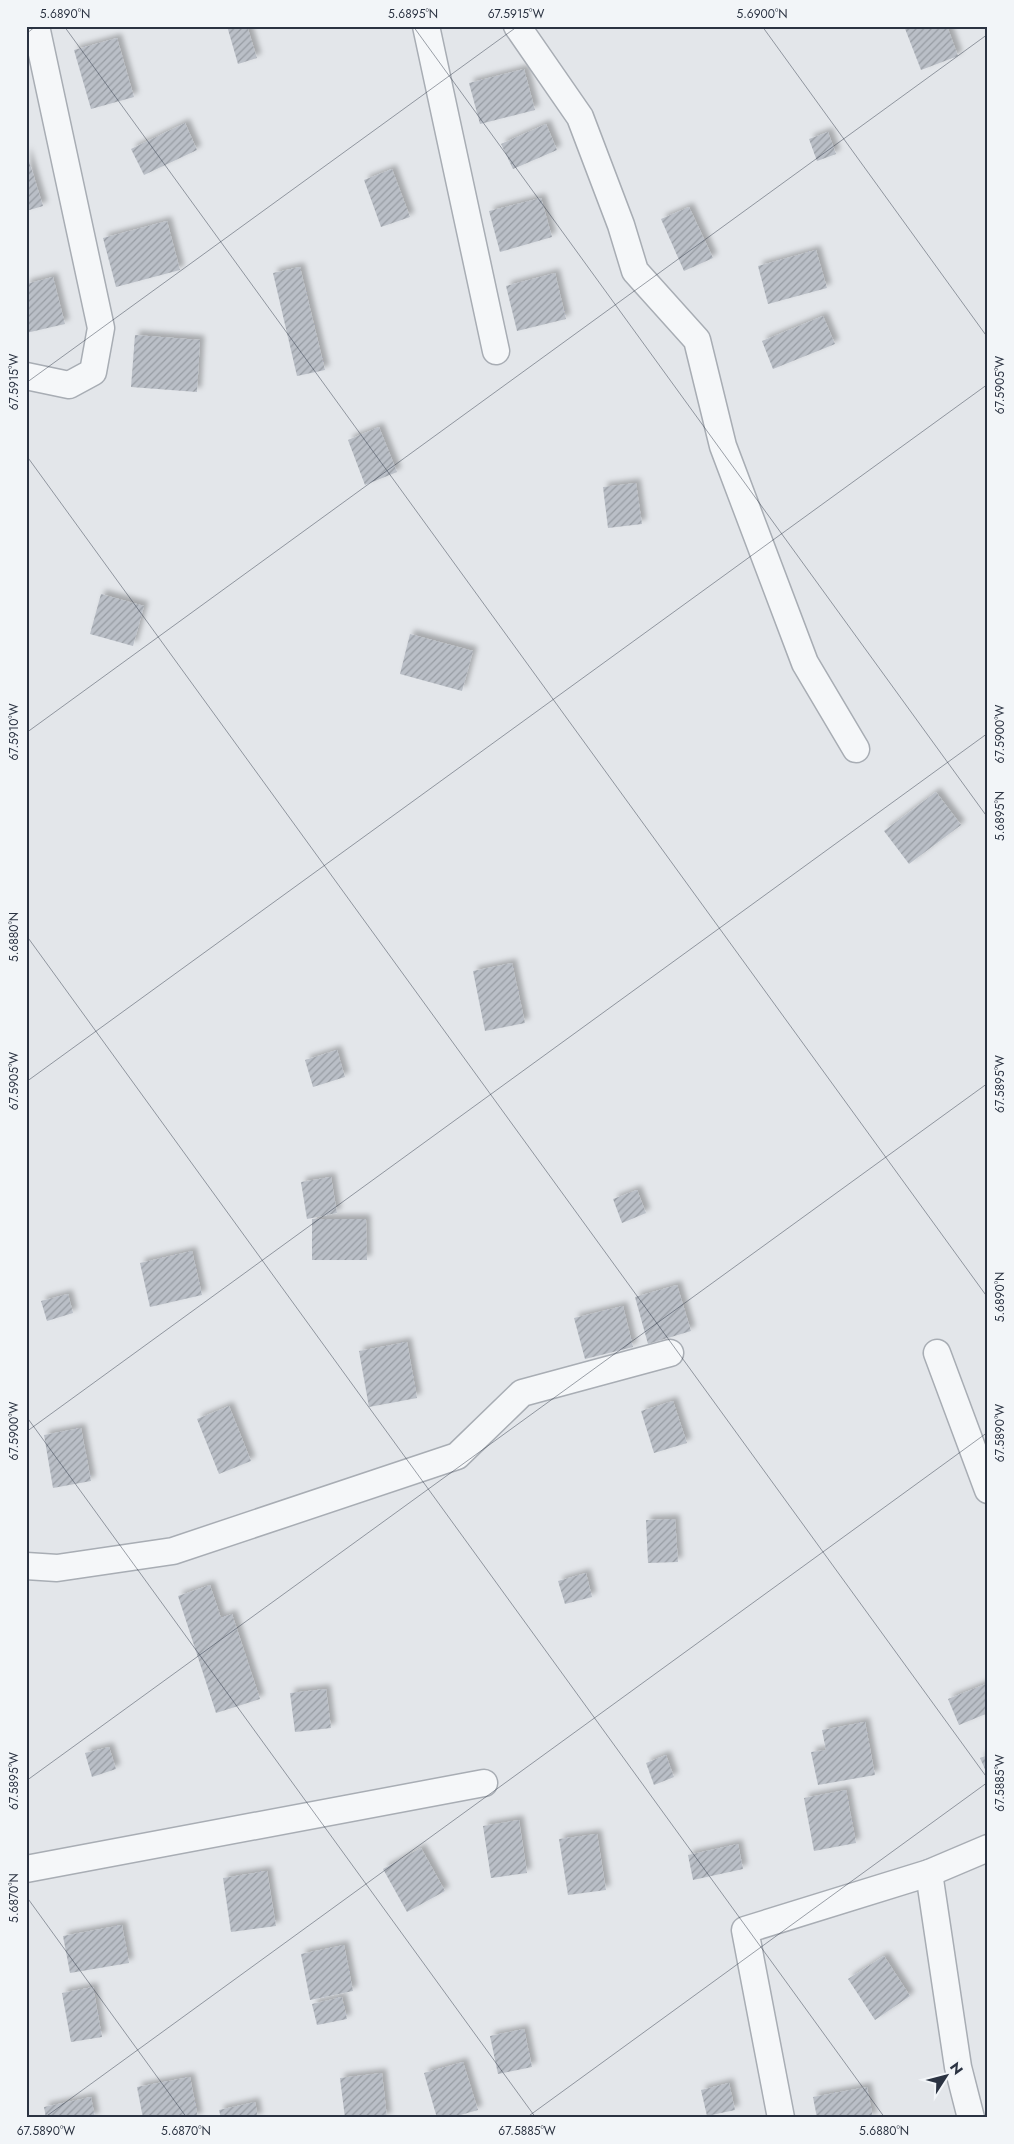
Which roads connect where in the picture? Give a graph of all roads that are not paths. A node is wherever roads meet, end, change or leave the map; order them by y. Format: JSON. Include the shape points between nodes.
{"nodes":[{"id":1,"x":36,"y":26,"type":"edge"},
{"id":2,"x":426,"y":26,"type":"edge"},
{"id":3,"x":517,"y":26,"type":"edge"},
{"id":4,"x":496,"y":351,"type":"dead end"},
{"id":5,"x":26,"y":376,"type":"edge"},
{"id":6,"x":856,"y":749,"type":"dead end"},
{"id":7,"x":670,"y":1353,"type":"dead end"},
{"id":8,"x":937,"y":1353,"type":"dead end"},
{"id":9,"x":988,"y":1490,"type":"edge"},
{"id":10,"x":26,"y":1566,"type":"edge"},
{"id":11,"x":484,"y":1783,"type":"dead end"},
{"id":12,"x":988,"y":1848,"type":"edge"},
{"id":13,"x":26,"y":1869,"type":"edge"},
{"id":14,"x":929,"y":1873,"type":"junction"},
{"id":15,"x":781,"y":2118,"type":"edge"},
{"id":16,"x":971,"y":2118,"type":"edge"}],
"edges":[{"from":1,"to":5,"type":"street","via":[[101,328],[93,372],[69,385]]},
{"from":2,"to":4,"type":"street"},
{"from":3,"to":6,"type":"street","via":[[580,117],[621,224],[635,271],[697,340],[723,446],[802,654]]},
{"from":7,"to":10,"type":"street","via":[[522,1393],[457,1456],[183,1548],[57,1568]]},
{"from":8,"to":9,"type":"street"},
{"from":11,"to":13,"type":"street"},
{"from":12,"to":14,"type":"street"},
{"from":14,"to":15,"type":"street","via":[[745,1930]]},
{"from":14,"to":16,"type":"street","via":[[958,2067]]}]}
